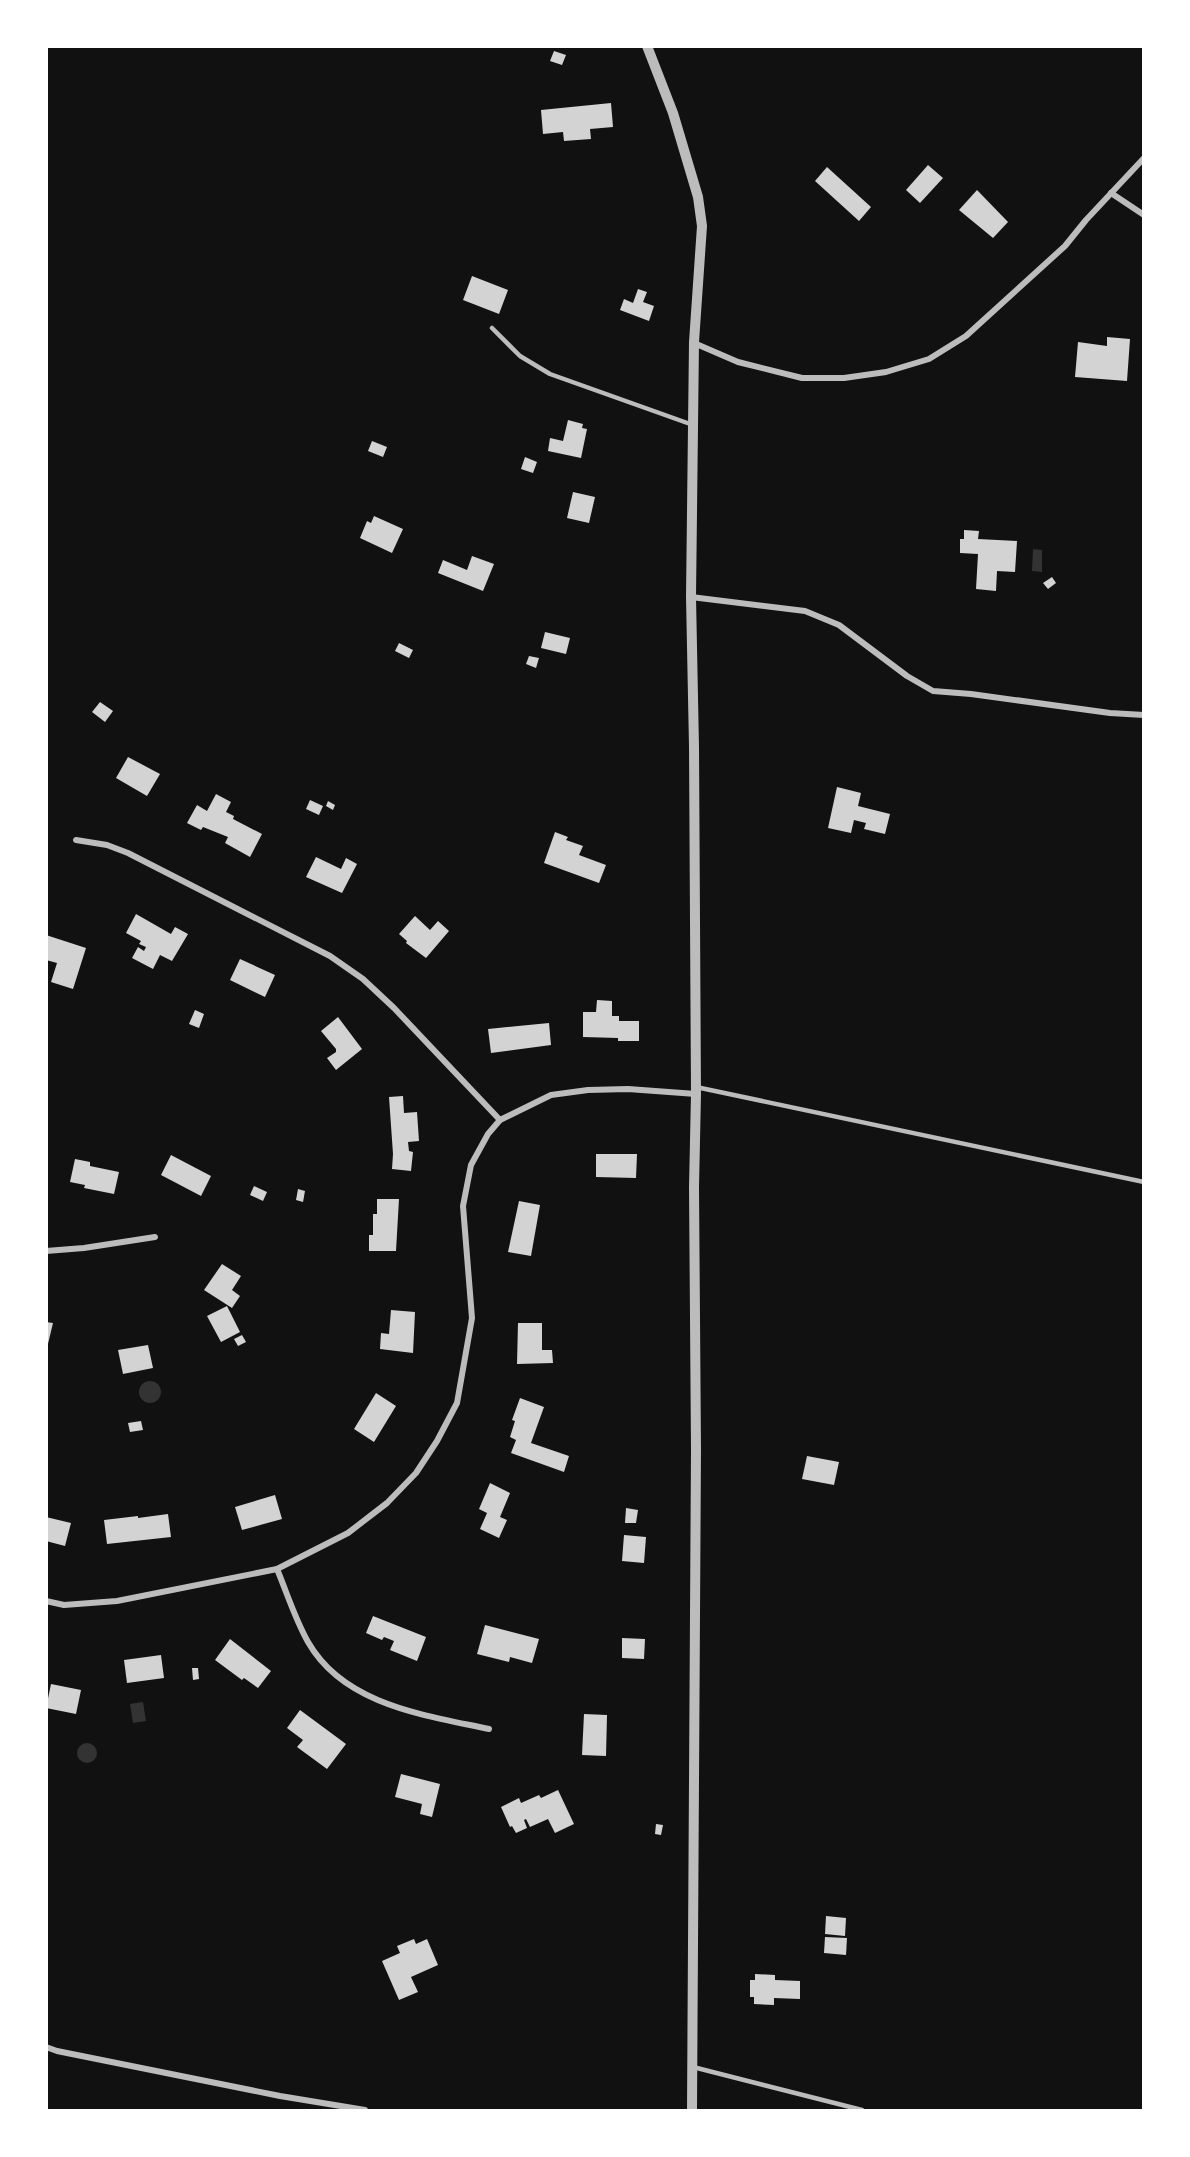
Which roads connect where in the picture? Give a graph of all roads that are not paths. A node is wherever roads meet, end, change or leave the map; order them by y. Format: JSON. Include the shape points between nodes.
{"nodes":[{"id":1,"x":647,"y":46,"type":"edge"},
{"id":2,"x":1143,"y":158,"type":"edge"},
{"id":3,"x":1111,"y":193,"type":"junction"},
{"id":4,"x":1143,"y":215,"type":"edge"},
{"id":5,"x":492,"y":328,"type":"dead end"},
{"id":6,"x":694,"y":342,"type":"junction"},
{"id":7,"x":693,"y":425,"type":"junction"},
{"id":8,"x":691,"y":597,"type":"junction"},
{"id":9,"x":1143,"y":715,"type":"edge"},
{"id":10,"x":76,"y":840,"type":"dead end"},
{"id":11,"x":696,"y":1090,"type":"junction"},
{"id":12,"x":500,"y":1120,"type":"junction"},
{"id":13,"x":1143,"y":1182,"type":"edge"},
{"id":14,"x":155,"y":1237,"type":"dead end"},
{"id":15,"x":46,"y":1251,"type":"edge"},
{"id":16,"x":277,"y":1569,"type":"junction"},
{"id":17,"x":46,"y":1601,"type":"edge"},
{"id":18,"x":489,"y":1730,"type":"dead end"},
{"id":19,"x":46,"y":2047,"type":"edge"},
{"id":20,"x":691,"y":2066,"type":"junction"},
{"id":21,"x":365,"y":2110,"type":"edge"},
{"id":22,"x":692,"y":2110,"type":"edge"},
{"id":23,"x":862,"y":2110,"type":"edge"}],
"edges":[{"from":1,"to":6,"type":"street","via":[[673,113],[698,196],[702,226]]},
{"from":2,"to":3,"type":"street"},
{"from":3,"to":4,"type":"street"},
{"from":3,"to":6,"type":"street","via":[[1065,246],[1005,302],[966,336],[929,359],[886,372],[802,378],[738,362]]},
{"from":5,"to":7,"type":"lane","via":[[520,356],[550,374]]},
{"from":6,"to":7,"type":"street"},
{"from":7,"to":8,"type":"street"},
{"from":8,"to":9,"type":"street","via":[[805,611],[839,625],[933,691]]},
{"from":8,"to":11,"type":"street"},
{"from":10,"to":12,"type":"street","via":[[107,844],[128,853],[330,956],[394,1008]]},
{"from":11,"to":12,"type":"street","via":[[588,1090],[551,1095]]},
{"from":11,"to":13,"type":"lane"},
{"from":11,"to":20,"type":"street"},
{"from":12,"to":16,"type":"street","via":[[471,1165],[462,1206],[471,1318],[457,1403],[416,1473],[387,1503],[348,1533]]},
{"from":14,"to":15,"type":"street"},
{"from":16,"to":17,"type":"street","via":[[117,1601],[64,1605]]},
{"from":16,"to":18,"type":"street","via":[[308,1642],[328,1669],[350,1686],[430,1717]]},
{"from":19,"to":21,"type":"street"},
{"from":20,"to":22,"type":"street"},
{"from":20,"to":23,"type":"lane"}]}
